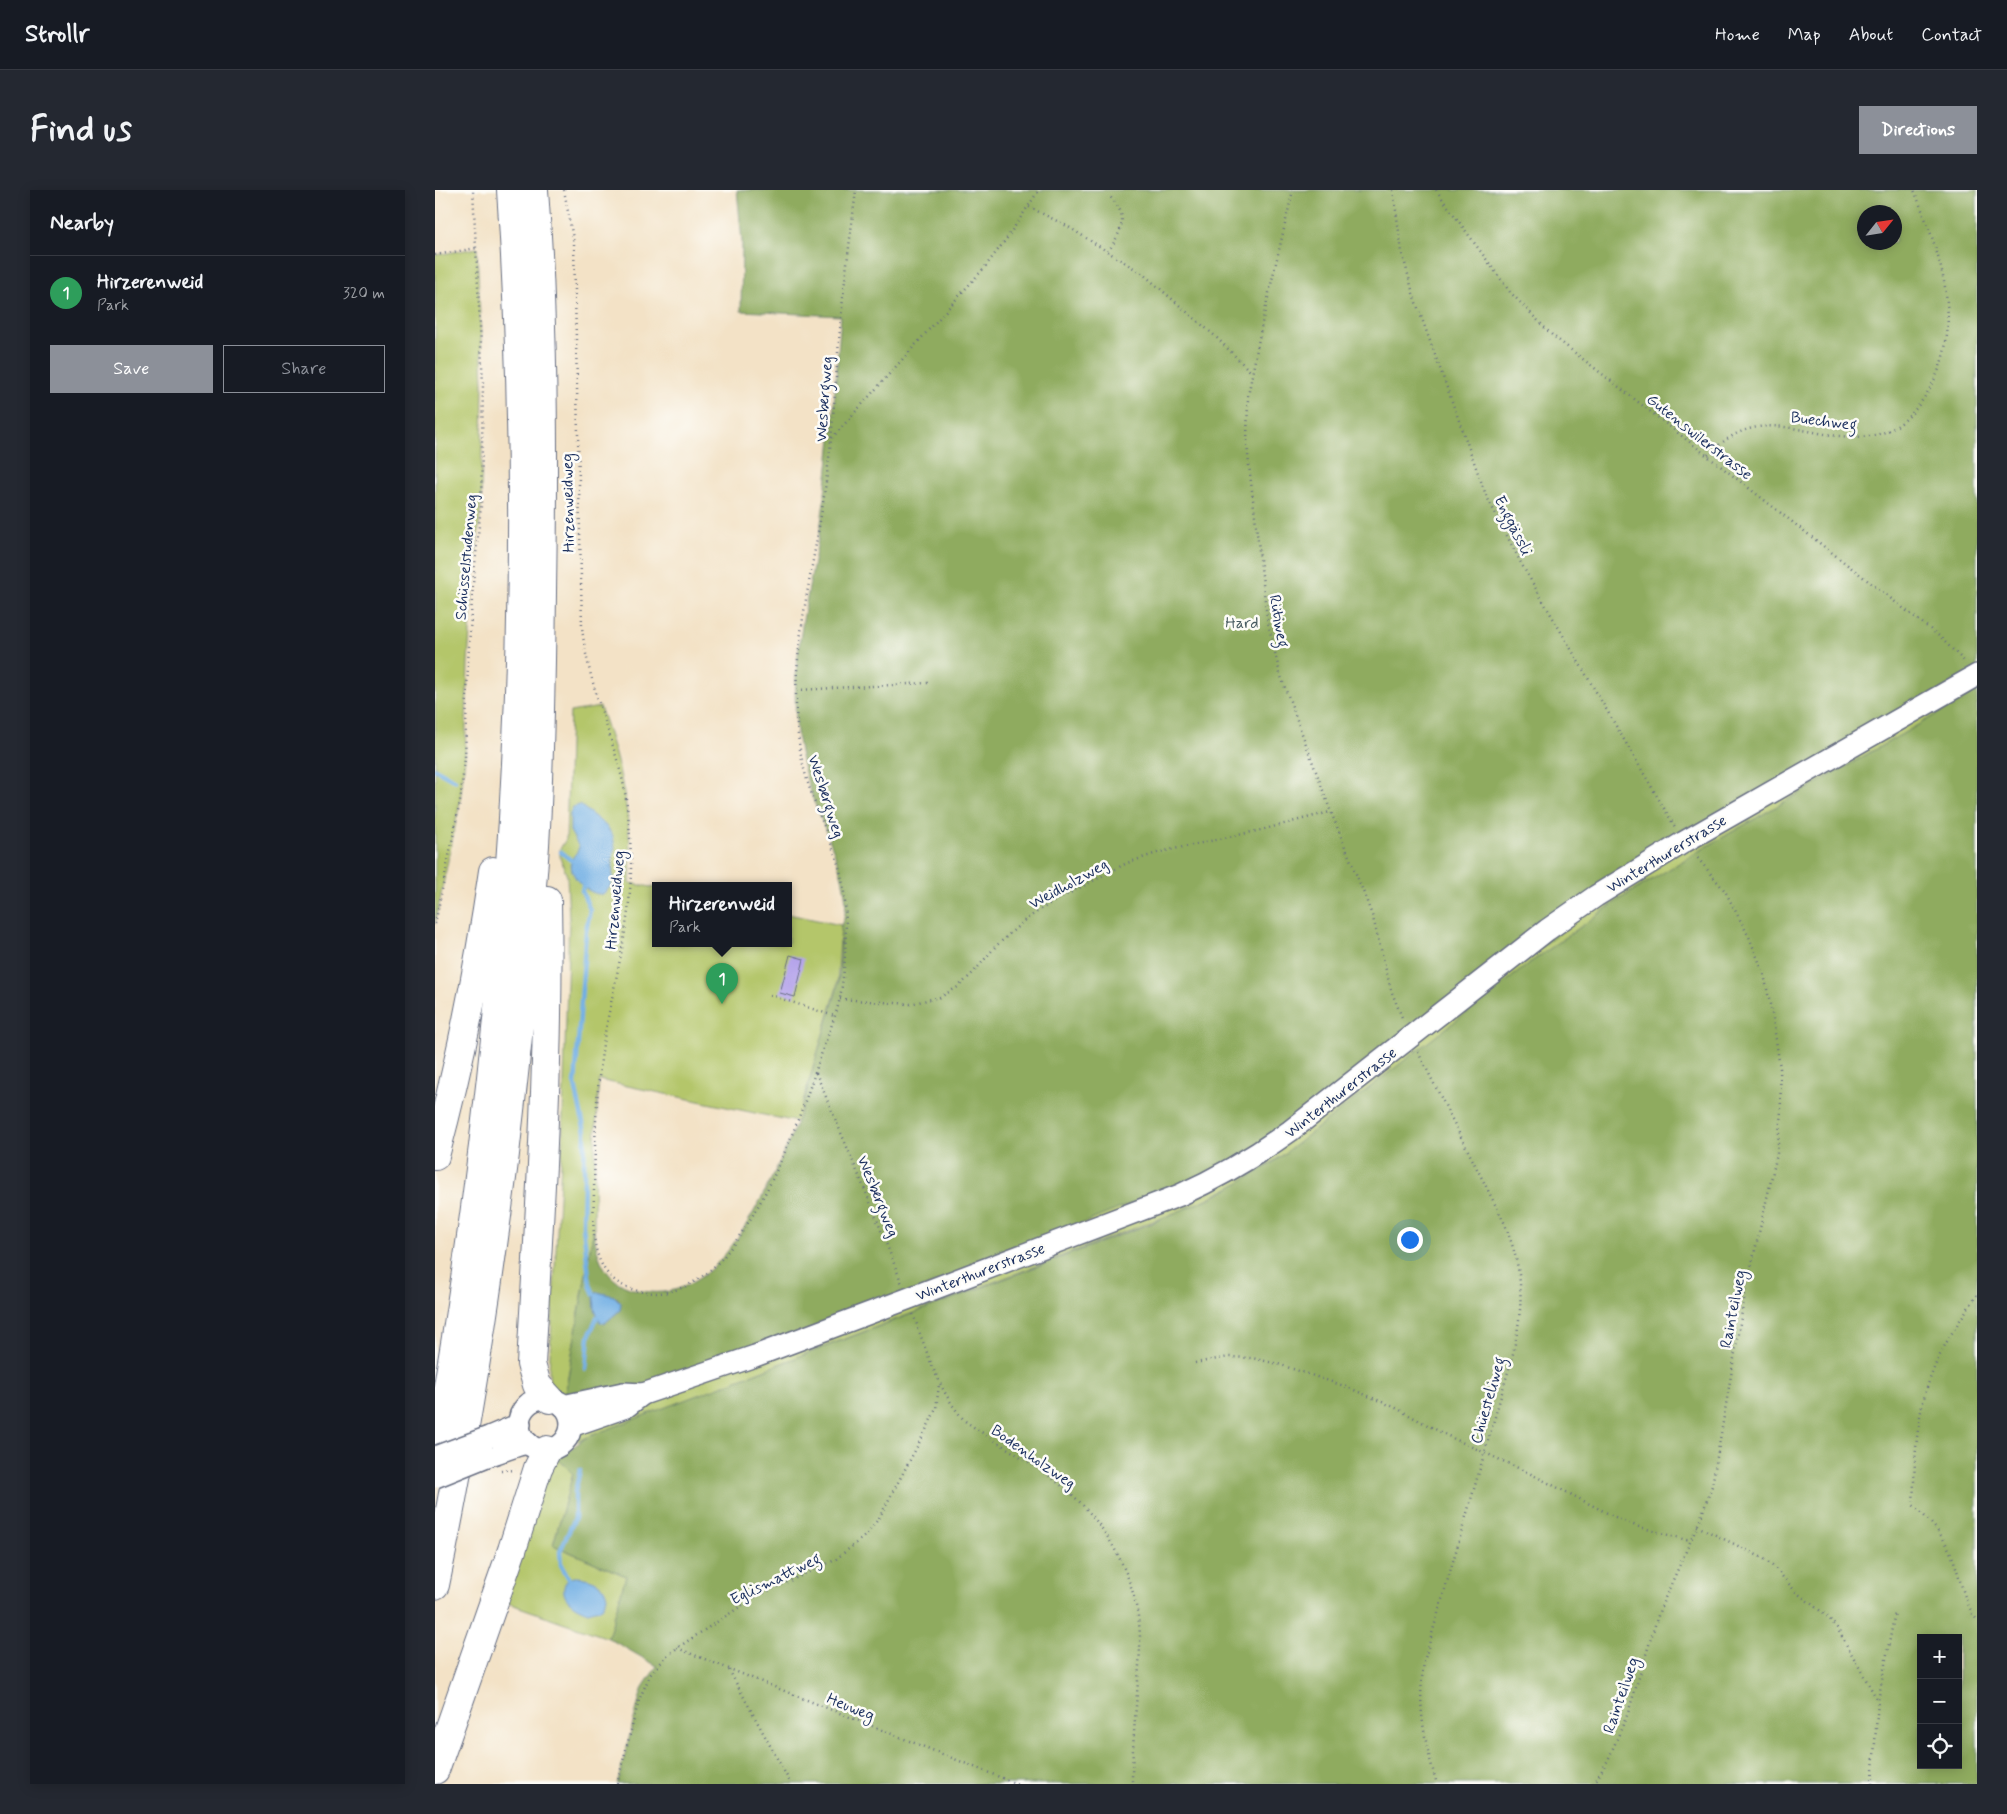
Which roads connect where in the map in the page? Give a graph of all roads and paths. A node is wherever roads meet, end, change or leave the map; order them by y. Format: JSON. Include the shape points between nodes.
{"nodes":[{"id":1,"x":473,"y":190,"type":"edge"},
{"id":2,"x":511,"y":190,"type":"edge"},
{"id":3,"x":534,"y":190,"type":"edge"},
{"id":4,"x":564,"y":190,"type":"edge"},
{"id":5,"x":856,"y":190,"type":"edge"},
{"id":6,"x":1039,"y":190,"type":"edge"},
{"id":7,"x":1293,"y":190,"type":"edge"},
{"id":8,"x":1393,"y":190,"type":"edge"},
{"id":9,"x":1436,"y":190,"type":"edge"},
{"id":10,"x":1914,"y":190,"type":"edge"},
{"id":11,"x":1109,"y":196,"type":"dead end"},
{"id":12,"x":1029,"y":207,"type":"junction"},
{"id":13,"x":477,"y":248,"type":"junction"},
{"id":14,"x":1108,"y":252,"type":"junction"},
{"id":15,"x":435,"y":255,"type":"edge"},
{"id":16,"x":1251,"y":373,"type":"junction"},
{"id":17,"x":832,"y":438,"type":"junction"},
{"id":18,"x":1708,"y":455,"type":"junction"},
{"id":19,"x":541,"y":650,"type":"junction"},
{"id":20,"x":1976,"y":678,"type":"edge"},
{"id":21,"x":928,"y":683,"type":"dead end"},
{"id":22,"x":797,"y":690,"type":"junction"},
{"id":23,"x":519,"y":692,"type":"junction"},
{"id":24,"x":1331,"y":812,"type":"junction"},
{"id":25,"x":1684,"y":842,"type":"junction"},
{"id":26,"x":435,"y":924,"type":"edge"},
{"id":27,"x":770,"y":995,"type":"dead end"},
{"id":28,"x":840,"y":999,"type":"junction"},
{"id":29,"x":834,"y":1016,"type":"junction"},
{"id":30,"x":1413,"y":1049,"type":"junction"},
{"id":31,"x":815,"y":1072,"type":"junction"},
{"id":32,"x":435,"y":1156,"type":"edge"},
{"id":33,"x":1977,"y":1295,"type":"edge"},
{"id":34,"x":907,"y":1299,"type":"junction"},
{"id":35,"x":1195,"y":1363,"type":"dead end"},
{"id":36,"x":940,"y":1384,"type":"junction"},
{"id":37,"x":643,"y":1394,"type":"junction"},
{"id":38,"x":557,"y":1403,"type":"junction"},
{"id":39,"x":571,"y":1426,"type":"junction"},
{"id":40,"x":531,"y":1439,"type":"junction"},
{"id":41,"x":488,"y":1447,"type":"junction"},
{"id":42,"x":1484,"y":1452,"type":"junction"},
{"id":43,"x":435,"y":1459,"type":"edge"},
{"id":44,"x":435,"y":1477,"type":"edge"},
{"id":45,"x":1697,"y":1526,"type":"junction"},
{"id":46,"x":1690,"y":1541,"type":"junction"},
{"id":47,"x":435,"y":1585,"type":"edge"},
{"id":48,"x":1895,"y":1612,"type":"dead end"},
{"id":49,"x":1977,"y":1620,"type":"edge"},
{"id":50,"x":677,"y":1648,"type":"junction"},
{"id":51,"x":729,"y":1669,"type":"junction"},
{"id":52,"x":1878,"y":1701,"type":"junction"},
{"id":53,"x":435,"y":1770,"type":"edge"},
{"id":54,"x":617,"y":1784,"type":"edge"},
{"id":55,"x":791,"y":1784,"type":"edge"},
{"id":56,"x":1017,"y":1784,"type":"edge"},
{"id":57,"x":1131,"y":1784,"type":"edge"},
{"id":58,"x":1437,"y":1784,"type":"edge"},
{"id":59,"x":1594,"y":1784,"type":"edge"},
{"id":60,"x":1872,"y":1784,"type":"edge"}],
"edges":[{"from":1,"to":13,"type":"path","name":"Schüsselstudenweg"},
{"from":2,"to":23,"type":"highway","via":[[520,350],[522,563]]},
{"from":3,"to":19,"type":"highway","via":[[544,424]]},
{"from":4,"to":31,"type":"path","name":"Hirzenweidweg","via":[[574,244],[582,627],[593,689],[624,786],[631,849],[626,932],[603,1043],[595,1144],[594,1236],[601,1262],[614,1280],[641,1291],[665,1292],[691,1283],[718,1264],[745,1229],[776,1170]]},
{"from":5,"to":17,"type":"path","name":"Wesbergweg","via":[[841,316]]},
{"from":6,"to":12,"type":"path"},
{"from":7,"to":16,"type":"path","name":"Rütiweg"},
{"from":8,"to":25,"type":"path","name":"Enggässli","via":[[1411,290],[1486,495],[1522,565]]},
{"from":9,"to":18,"type":"path","name":"Gutenswilerstrasse","via":[[1492,269],[1539,322]]},
{"from":10,"to":18,"type":"path","name":"Buechweg","via":[[1937,249],[1948,309],[1943,354],[1935,380],[1914,411],[1894,429],[1867,436],[1848,437],[1779,426],[1744,430],[1730,435]]},
{"from":11,"to":14,"type":"path","via":[[1120,209],[1122,220],[1118,236]]},
{"from":12,"to":14,"type":"path"},
{"from":12,"to":17,"type":"path","via":[[985,267]]},
{"from":13,"to":15,"type":"path"},
{"from":13,"to":26,"type":"path","name":"Schüsselstudenweg","via":[[483,384],[481,506],[462,785]]},
{"from":14,"to":16,"type":"path","via":[[1157,285],[1228,348]]},
{"from":16,"to":24,"type":"path","name":"Rütiweg","via":[[1247,444],[1267,618],[1280,674]]},
{"from":17,"to":22,"type":"path","name":"Wesbergweg","via":[[821,524],[799,639]]},
{"from":18,"to":20,"type":"path","name":"Gutenswilerstrasse","via":[[1939,636],[1960,655]]},
{"from":19,"to":38,"type":"highway","via":[[547,944],[544,1107],[531,1364],[537,1385]]},
{"from":19,"to":47,"type":"highway","via":[[535,841],[527,957],[511,1103],[467,1423]]},
{"from":20,"to":25,"type":"main road","name":"Winterthurerstrasse"},
{"from":21,"to":22,"type":"path"},
{"from":22,"to":28,"type":"path","name":"Wesbergweg","via":[[800,751],[813,798],[843,878],[846,917]]},
{"from":23,"to":32,"type":"highway","via":[[474,985],[450,1102]]},
{"from":23,"to":43,"type":"highway","via":[[505,943],[490,1090],[469,1256]]},
{"from":24,"to":28,"type":"path","name":"Weidholzweg","via":[[1160,852],[1127,863],[1025,920],[995,947],[973,973],[939,997],[910,1004]]},
{"from":24,"to":30,"type":"path","name":"Rütiweg","via":[[1366,900],[1391,990]]},
{"from":25,"to":30,"type":"main road","name":"Winterthurerstrasse","via":[[1580,906]]},
{"from":25,"to":45,"type":"path","name":"Rainteilweg","via":[[1725,891],[1764,974],[1780,1068],[1781,1111],[1777,1154],[1745,1294],[1711,1486]]},
{"from":27,"to":29,"type":"path"},
{"from":28,"to":29,"type":"path","name":"Wesbergweg"},
{"from":29,"to":31,"type":"path","name":"Wesbergweg"},
{"from":30,"to":34,"type":"main road","name":"Winterthurerstrasse","via":[[1237,1167],[1181,1195]]},
{"from":30,"to":42,"type":"path","name":"Chüesteliweg","via":[[1504,1222],[1521,1273],[1519,1325]]},
{"from":31,"to":34,"type":"path","name":"Wesbergweg"},
{"from":33,"to":49,"type":"path","via":[[1929,1379],[1918,1430],[1913,1505],[1945,1541],[1965,1601]]},
{"from":34,"to":36,"type":"path","name":"Bodenholzweg"},
{"from":34,"to":37,"type":"main road","name":"Winterthurerstrasse"},
{"from":35,"to":42,"type":"path","via":[[1241,1356],[1264,1360],[1377,1399]]},
{"from":36,"to":50,"type":"path","name":"Eglismattweg","via":[[937,1409],[879,1518],[866,1535],[835,1560],[755,1596]]},
{"from":36,"to":57,"type":"path","name":"Bodenholzweg","via":[[947,1399],[965,1421],[1069,1492],[1095,1520],[1121,1561],[1137,1603],[1139,1623]]},
{"from":37,"to":38,"type":"main road","name":"Winterthurerstrasse","via":[[623,1393]]},
{"from":37,"to":39,"type":"main road","name":"Winterthurerstrasse","via":[[626,1407]]},
{"from":38,"to":39,"type":"main road","via":[[568,1412]]},
{"from":38,"to":40,"type":"main road","name":"Winterthurerstrasse","via":[[535,1400],[524,1410]]},
{"from":39,"to":40,"type":"main road","via":[[561,1445]]},
{"from":40,"to":41,"type":"main road"},
{"from":40,"to":53,"type":"highway","via":[[537,1468],[513,1550]]},
{"from":41,"to":43,"type":"main road","bridge":true},
{"from":41,"to":44,"type":"main road","bridge":true},
{"from":42,"to":46,"type":"path","via":[[1635,1526]]},
{"from":42,"to":58,"type":"path","name":"Chüesteliweg","via":[[1421,1679],[1421,1718]]},
{"from":45,"to":46,"type":"path","name":"Rainteilweg"},
{"from":45,"to":52,"type":"path","via":[[1763,1558],[1796,1592],[1830,1619]]},
{"from":46,"to":59,"type":"path","name":"Rainteilweg","via":[[1660,1609],[1628,1713]]},
{"from":48,"to":52,"type":"path"},
{"from":50,"to":51,"type":"path","name":"Heuweg"},
{"from":50,"to":54,"type":"path","name":"Eglismattweg","via":[[657,1666],[643,1688]]},
{"from":51,"to":55,"type":"path"},
{"from":51,"to":56,"type":"path","name":"Heuweg"},
{"from":52,"to":60,"type":"path"}]}
